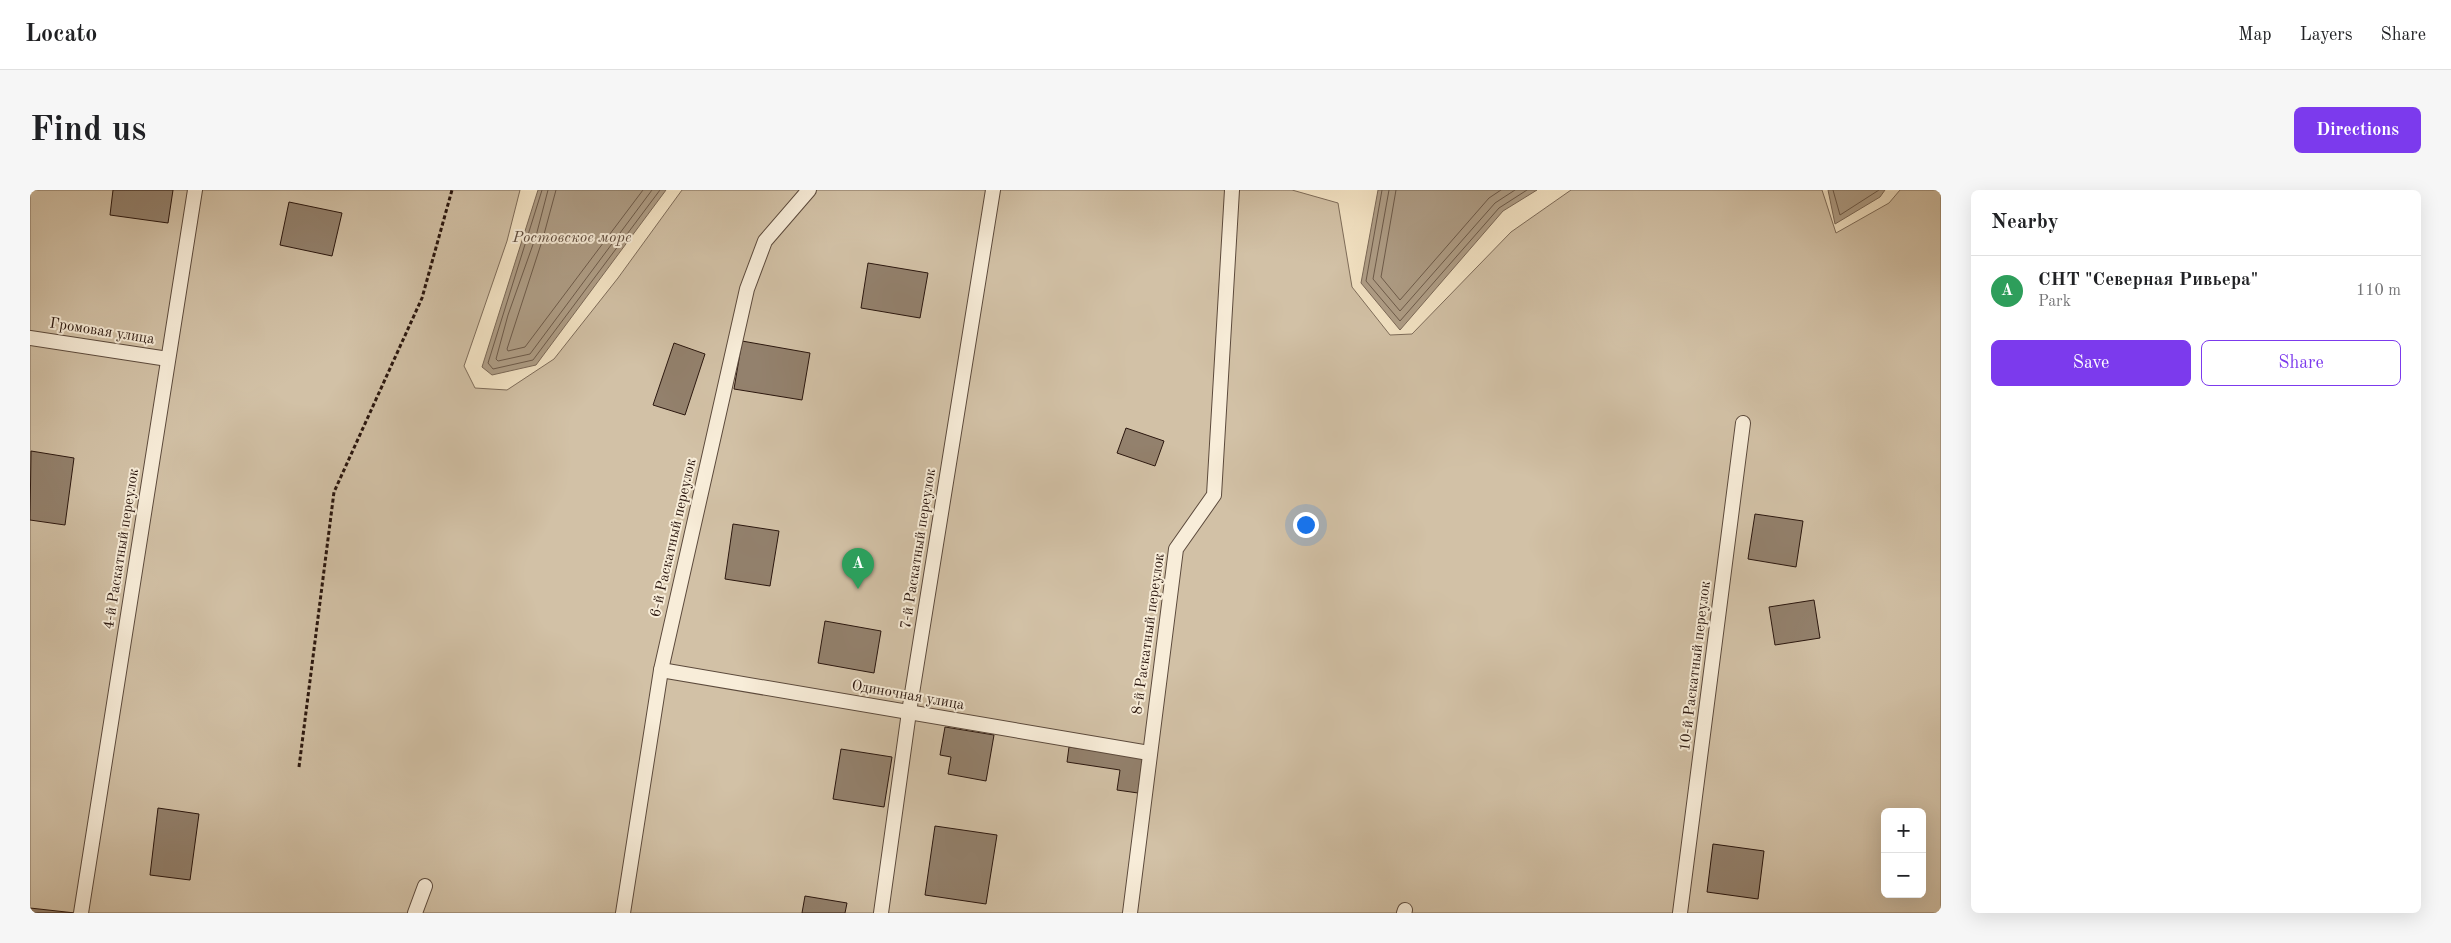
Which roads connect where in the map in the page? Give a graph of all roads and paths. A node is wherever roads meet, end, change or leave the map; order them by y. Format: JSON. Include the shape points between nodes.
{"nodes":[{"id":1,"x":195,"y":190,"type":"edge"},
{"id":2,"x":452,"y":190,"type":"edge"},
{"id":3,"x":808,"y":190,"type":"edge"},
{"id":4,"x":993,"y":190,"type":"edge"},
{"id":5,"x":1232,"y":190,"type":"edge"},
{"id":6,"x":30,"y":338,"type":"edge"},
{"id":7,"x":168,"y":359,"type":"junction"},
{"id":8,"x":1743,"y":423,"type":"dead end"},
{"id":9,"x":661,"y":670,"type":"junction"},
{"id":10,"x":909,"y":712,"type":"junction"},
{"id":11,"x":1149,"y":753,"type":"junction"},
{"id":12,"x":299,"y":767,"type":"dead end"},
{"id":13,"x":425,"y":886,"type":"dead end"},
{"id":14,"x":81,"y":913,"type":"edge"},
{"id":15,"x":415,"y":913,"type":"edge"},
{"id":16,"x":623,"y":913,"type":"edge"},
{"id":17,"x":881,"y":913,"type":"edge"},
{"id":18,"x":1130,"y":913,"type":"edge"},
{"id":19,"x":1680,"y":913,"type":"edge"}],
"edges":[{"from":1,"to":7,"type":"lane","name":"4-й Раскатный переулок"},
{"from":2,"to":12,"type":"path","via":[[422,298],[334,492]]},
{"from":3,"to":9,"type":"lane","name":"6-й Раскатный переулок","via":[[765,240],[747,289]]},
{"from":4,"to":10,"type":"lane","name":"7-й Раскатный переулок"},
{"from":5,"to":11,"type":"lane","name":"8-й Раскатный переулок","via":[[1214,495],[1176,549]]},
{"from":6,"to":7,"type":"lane","name":"Громовая улица"},
{"from":7,"to":14,"type":"lane","name":"4-й Раскатный переулок"},
{"from":8,"to":19,"type":"lane","name":"10-й Раскатный переулок"},
{"from":9,"to":10,"type":"lane","name":"Одиночная улица"},
{"from":9,"to":16,"type":"lane","name":"6-й Раскатный переулок"},
{"from":10,"to":11,"type":"lane","name":"Одиночная улица"},
{"from":10,"to":17,"type":"lane","name":"7-й Раскатный переулок"},
{"from":11,"to":18,"type":"lane","name":"8-й Раскатный переулок"},
{"from":13,"to":15,"type":"lane"}]}
